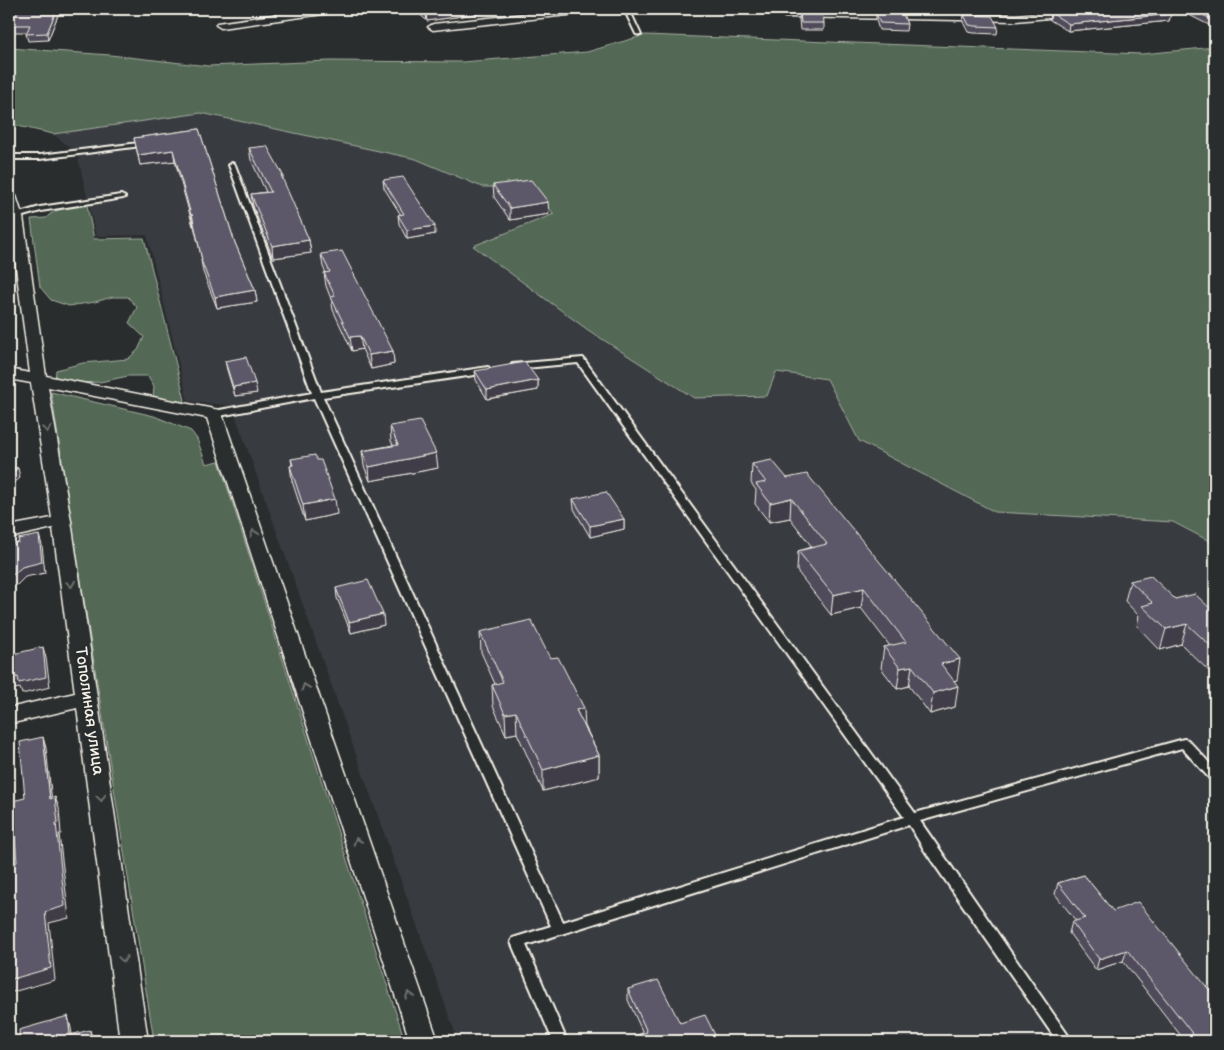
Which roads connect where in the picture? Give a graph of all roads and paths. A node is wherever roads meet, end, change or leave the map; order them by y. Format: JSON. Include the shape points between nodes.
{"nodes":[{"id":1,"x":338,"y":9,"type":"edge"},
{"id":2,"x":595,"y":9,"type":"edge"},
{"id":3,"x":626,"y":9,"type":"edge"},
{"id":4,"x":1114,"y":9,"type":"edge"},
{"id":5,"x":856,"y":12,"type":"edge"},
{"id":6,"x":785,"y":14,"type":"dead end"},
{"id":7,"x":1013,"y":14,"type":"edge"},
{"id":8,"x":221,"y":25,"type":"dead end"},
{"id":9,"x":433,"y":27,"type":"dead end"},
{"id":10,"x":639,"y":34,"type":"dead end"},
{"id":11,"x":151,"y":143,"type":"edge"},
{"id":12,"x":9,"y":157,"type":"edge"},
{"id":13,"x":232,"y":165,"type":"dead end"},
{"id":14,"x":9,"y":196,"type":"edge"},
{"id":15,"x":122,"y":197,"type":"dead end"},
{"id":16,"x":12,"y":216,"type":"edge"},
{"id":17,"x":9,"y":374,"type":"edge"},
{"id":18,"x":39,"y":381,"type":"junction"},
{"id":19,"x":318,"y":395,"type":"junction"},
{"id":20,"x":214,"y":414,"type":"junction"},
{"id":21,"x":62,"y":521,"type":"junction"},
{"id":22,"x":9,"y":532,"type":"edge"},
{"id":23,"x":87,"y":698,"type":"junction"},
{"id":24,"x":9,"y":716,"type":"edge"},
{"id":25,"x":1215,"y":778,"type":"edge"},
{"id":26,"x":912,"y":819,"type":"junction"},
{"id":27,"x":559,"y":928,"type":"junction"},
{"id":28,"x":134,"y":1041,"type":"edge"},
{"id":29,"x":424,"y":1041,"type":"edge"},
{"id":30,"x":560,"y":1041,"type":"edge"},
{"id":31,"x":1065,"y":1041,"type":"edge"}],
"edges":[{"from":1,"to":8,"type":"street"},
{"from":2,"to":9,"type":"street"},
{"from":3,"to":10,"type":"lane"},
{"from":4,"to":7,"type":"street"},
{"from":5,"to":6,"type":"street"},
{"from":5,"to":7,"type":"street"},
{"from":11,"to":12,"type":"lane","via":[[77,153]]},
{"from":13,"to":19,"type":"lane"},
{"from":14,"to":16,"type":"street","name":"Тополиная улица"},
{"from":15,"to":16,"type":"lane"},
{"from":16,"to":18,"type":"street","name":"Тополиная улица"},
{"from":17,"to":18,"type":"street"},
{"from":18,"to":20,"type":"street"},
{"from":18,"to":21,"type":"street","name":"Тополиная улица","one_way":true},
{"from":19,"to":20,"type":"lane"},
{"from":19,"to":26,"type":"lane","via":[[580,360]]},
{"from":19,"to":27,"type":"lane"},
{"from":29,"to":20,"type":"street","one_way":true},
{"from":21,"to":22,"type":"street"},
{"from":21,"to":23,"type":"street","name":"Тополиная улица","one_way":true},
{"from":23,"to":24,"type":"street"},
{"from":23,"to":28,"type":"street","name":"Тополиная улица","one_way":true},
{"from":25,"to":26,"type":"lane","via":[[1184,743]]},
{"from":26,"to":27,"type":"lane"},
{"from":26,"to":31,"type":"lane"},
{"from":27,"to":30,"type":"lane","via":[[518,942]]}]}
